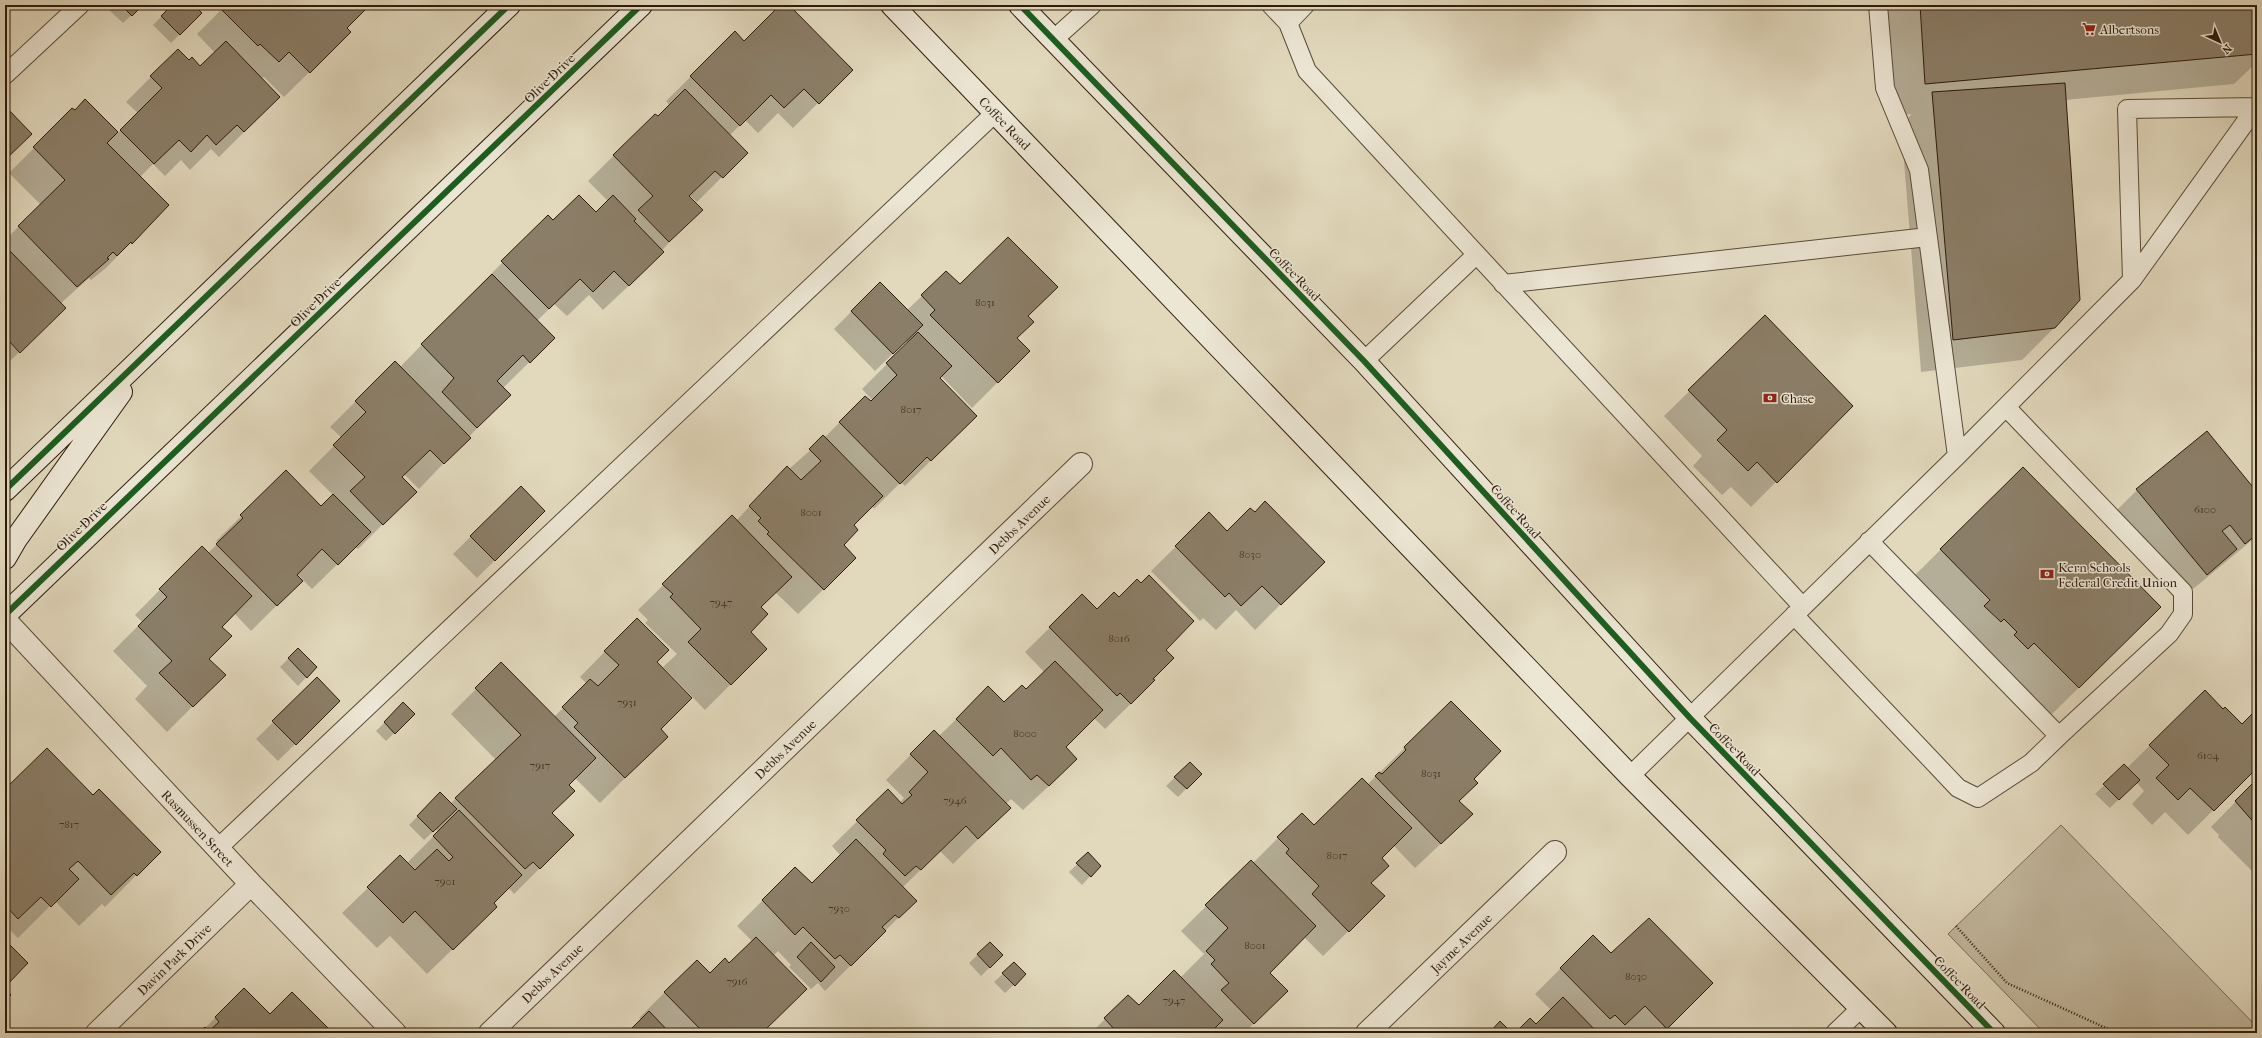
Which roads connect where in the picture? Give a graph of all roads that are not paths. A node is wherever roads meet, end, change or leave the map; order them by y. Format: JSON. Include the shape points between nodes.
{"nodes":[{"id":1,"x":80,"y":5,"type":"edge"},
{"id":2,"x":509,"y":5,"type":"edge"},
{"id":3,"x":641,"y":5,"type":"edge"},
{"id":4,"x":892,"y":5,"type":"edge"},
{"id":5,"x":1020,"y":5,"type":"edge"},
{"id":6,"x":1092,"y":5,"type":"edge"},
{"id":7,"x":1271,"y":5,"type":"edge"},
{"id":8,"x":1305,"y":5,"type":"edge"},
{"id":9,"x":1878,"y":5,"type":"edge"},
{"id":10,"x":1288,"y":22,"type":"junction"},
{"id":11,"x":1053,"y":40,"type":"junction"},
{"id":12,"x":5,"y":75,"type":"edge"},
{"id":13,"x":2257,"y":106,"type":"edge"},
{"id":14,"x":995,"y":113,"type":"junction"},
{"id":15,"x":1928,"y":237,"type":"junction"},
{"id":16,"x":1476,"y":255,"type":"junction"},
{"id":17,"x":2132,"y":280,"type":"junction"},
{"id":18,"x":1503,"y":284,"type":"junction"},
{"id":19,"x":154,"y":348,"type":"junction"},
{"id":20,"x":1364,"y":361,"type":"junction"},
{"id":21,"x":2006,"y":407,"type":"junction"},
{"id":22,"x":1957,"y":456,"type":"junction"},
{"id":23,"x":1081,"y":464,"type":"dead end"},
{"id":24,"x":5,"y":490,"type":"edge"},
{"id":25,"x":1869,"y":541,"type":"junction"},
{"id":26,"x":5,"y":558,"type":"edge"},
{"id":27,"x":1798,"y":611,"type":"junction"},
{"id":28,"x":5,"y":615,"type":"edge"},
{"id":29,"x":5,"y":620,"type":"edge"},
{"id":30,"x":1690,"y":718,"type":"junction"},
{"id":31,"x":2059,"y":736,"type":"junction"},
{"id":32,"x":1630,"y":776,"type":"junction"},
{"id":33,"x":218,"y":848,"type":"junction"},
{"id":34,"x":1555,"y":852,"type":"dead end"},
{"id":35,"x":251,"y":884,"type":"junction"},
{"id":36,"x":1861,"y":1008,"type":"junction"},
{"id":37,"x":97,"y":1033,"type":"edge"},
{"id":38,"x":395,"y":1033,"type":"edge"},
{"id":39,"x":490,"y":1033,"type":"edge"},
{"id":40,"x":1367,"y":1033,"type":"edge"},
{"id":41,"x":1835,"y":1033,"type":"edge"},
{"id":42,"x":1886,"y":1033,"type":"edge"},
{"id":43,"x":1994,"y":1033,"type":"edge"}],
"edges":[{"from":1,"to":12,"type":"lane"},
{"from":2,"to":19,"type":"main road"},
{"from":3,"to":28,"type":"main road","name":"Olive Drive"},
{"from":4,"to":14,"type":"main road","name":"Coffee Road"},
{"from":5,"to":11,"type":"main road","name":"Coffee Road"},
{"from":6,"to":11,"type":"lane"},
{"from":7,"to":10,"type":"lane"},
{"from":8,"to":10,"type":"lane"},
{"from":9,"to":15,"type":"lane","via":[[1885,88],[1919,170]]},
{"from":10,"to":16,"type":"lane","via":[[1307,71]]},
{"from":11,"to":20,"type":"main road","name":"Coffee Road"},
{"from":13,"to":17,"type":"lane"},
{"from":13,"to":17,"type":"lane","via":[[2127,109]]},
{"from":14,"to":32,"type":"main road","name":"Coffee Road"},
{"from":14,"to":33,"type":"lane"},
{"from":15,"to":18,"type":"lane"},
{"from":15,"to":22,"type":"lane"},
{"from":16,"to":18,"type":"lane"},
{"from":16,"to":20,"type":"lane"},
{"from":17,"to":21,"type":"lane"},
{"from":18,"to":27,"type":"lane"},
{"from":19,"to":24,"type":"main road"},
{"from":19,"to":26,"type":"main road"},
{"from":20,"to":30,"type":"main road","name":"Coffee Road"},
{"from":21,"to":22,"type":"lane"},
{"from":21,"to":31,"type":"lane","via":[[2183,592],[2183,614],[2169,634]]},
{"from":22,"to":25,"type":"lane"},
{"from":23,"to":39,"type":"main road","name":"Debbs Avenue"},
{"from":25,"to":27,"type":"lane"},
{"from":25,"to":31,"type":"lane"},
{"from":27,"to":30,"type":"lane"},
{"from":27,"to":31,"type":"lane","via":[[1958,788],[1978,798],[2031,763]]},
{"from":29,"to":33,"type":"main road","name":"Rasmussen Street"},
{"from":30,"to":32,"type":"lane"},
{"from":30,"to":43,"type":"main road","name":"Coffee Road"},
{"from":32,"to":36,"type":"main road","name":"Coffee Road"},
{"from":33,"to":35,"type":"main road","name":"Rasmussen Street"},
{"from":34,"to":40,"type":"main road","name":"Jayme Avenue"},
{"from":35,"to":37,"type":"main road","name":"Davin Park Drive"},
{"from":35,"to":38,"type":"main road","name":"Rasmussen Street"},
{"from":36,"to":41,"type":"lane"},
{"from":36,"to":42,"type":"main road","name":"Coffee Road"}]}
